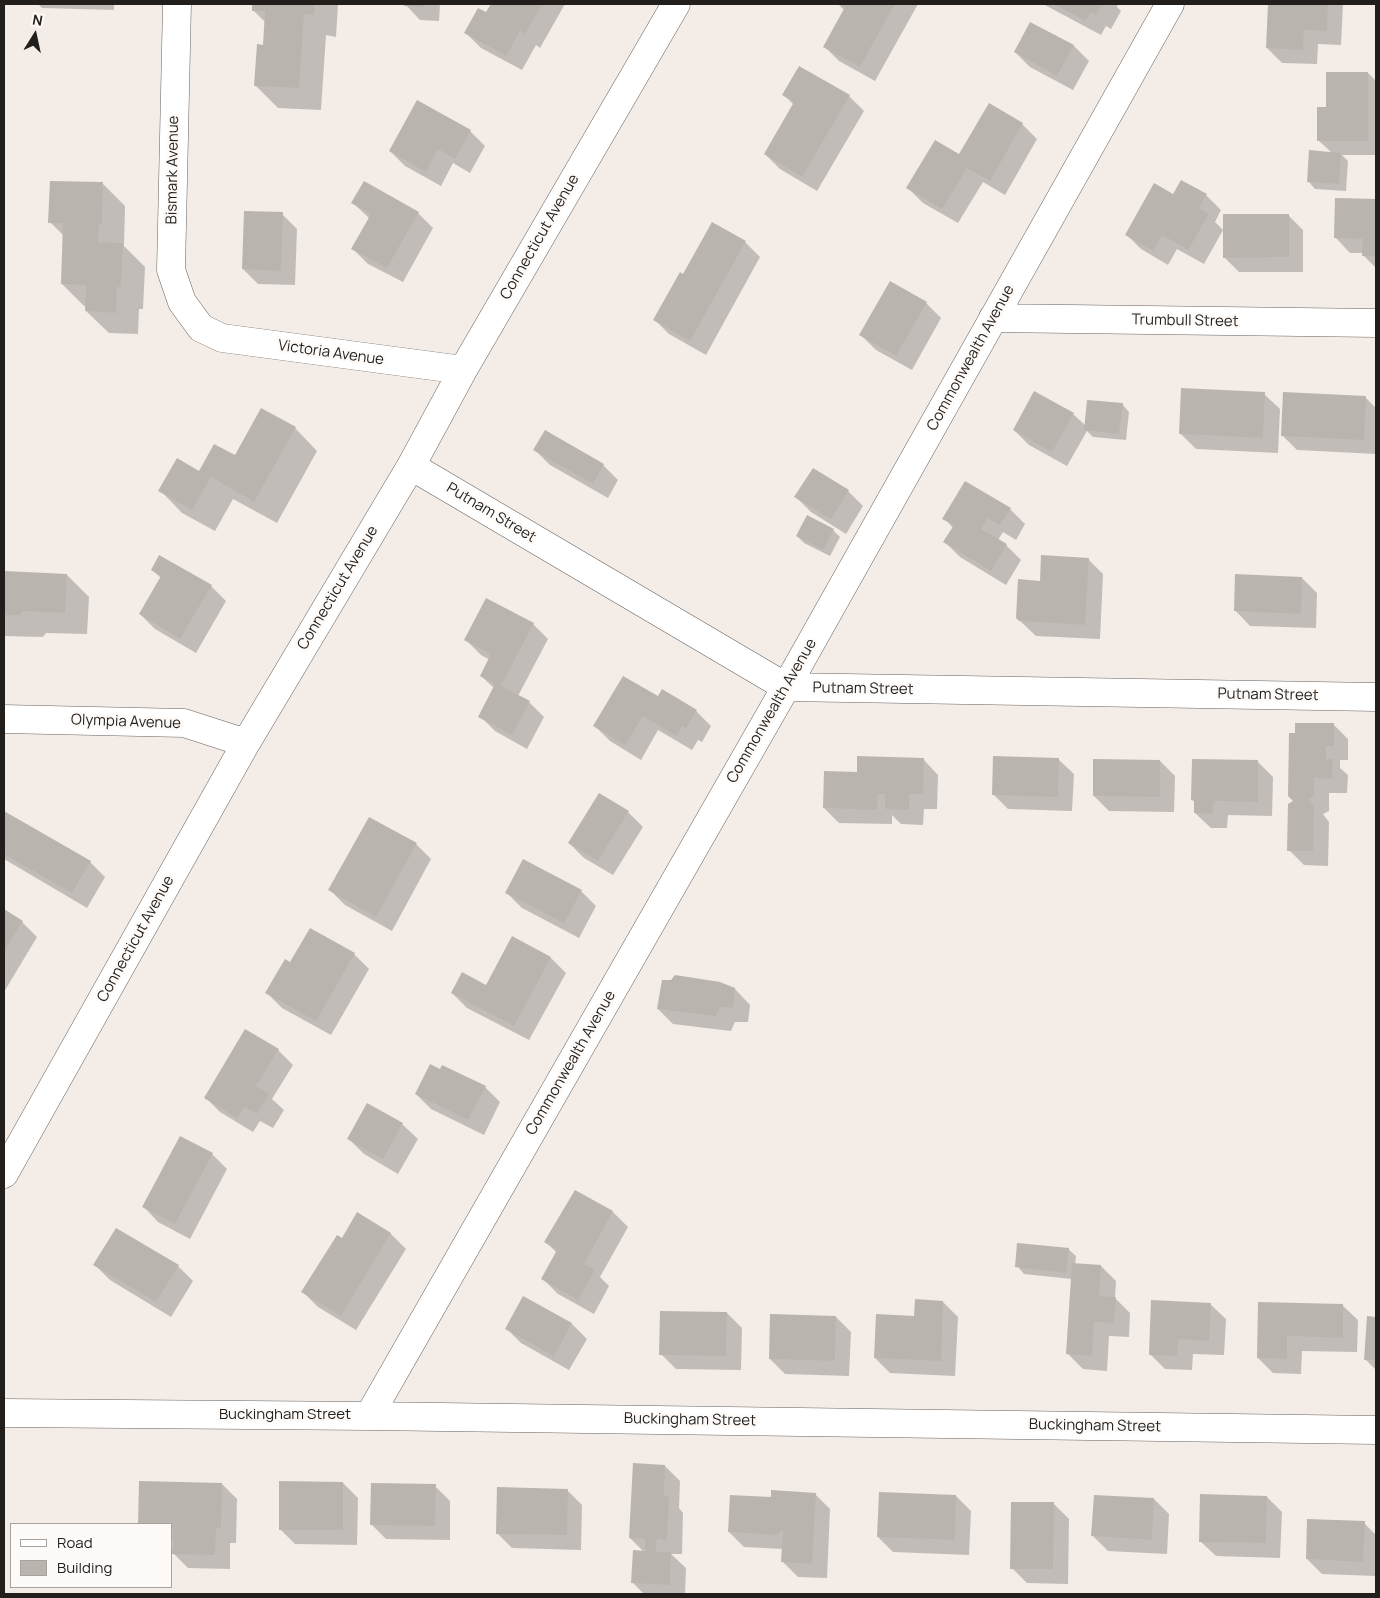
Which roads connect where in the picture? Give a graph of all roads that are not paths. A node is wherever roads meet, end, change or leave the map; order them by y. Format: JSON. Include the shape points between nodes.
{"nodes":[{"id":1,"x":177,"y":4,"type":"edge"},
{"id":2,"x":676,"y":4,"type":"edge"},
{"id":3,"x":1170,"y":4,"type":"edge"},
{"id":4,"x":993,"y":318,"type":"junction"},
{"id":5,"x":1376,"y":324,"type":"edge"},
{"id":6,"x":201,"y":328,"type":"joint"},
{"id":7,"x":463,"y":370,"type":"junction"},
{"id":8,"x":411,"y":466,"type":"junction"},
{"id":9,"x":786,"y":687,"type":"junction"},
{"id":10,"x":1376,"y":697,"type":"edge"},
{"id":11,"x":4,"y":719,"type":"edge"},
{"id":12,"x":246,"y":743,"type":"junction"},
{"id":13,"x":4,"y":1174,"type":"edge"},
{"id":14,"x":4,"y":1413,"type":"edge"},
{"id":15,"x":369,"y":1416,"type":"junction"},
{"id":16,"x":1376,"y":1430,"type":"edge"}],
"edges":[{"from":1,"to":6,"type":"street","name":"Bismark Avenue","via":[[171,270],[182,302]]},
{"from":2,"to":7,"type":"street","name":"Connecticut Avenue"},
{"from":3,"to":4,"type":"street","name":"Commonwealth Avenue"},
{"from":4,"to":5,"type":"street","name":"Trumbull Street"},
{"from":4,"to":9,"type":"street","name":"Commonwealth Avenue"},
{"from":6,"to":7,"type":"street","name":"Victoria Avenue","via":[[222,338]]},
{"from":7,"to":8,"type":"street","name":"Connecticut Avenue"},
{"from":8,"to":9,"type":"street","name":"Putnam Street"},
{"from":8,"to":12,"type":"street","name":"Connecticut Avenue"},
{"from":9,"to":10,"type":"street","name":"Putnam Street"},
{"from":9,"to":15,"type":"street","name":"Commonwealth Avenue"},
{"from":11,"to":12,"type":"street","name":"Olympia Avenue","via":[[184,723]]},
{"from":12,"to":13,"type":"street","name":"Connecticut Avenue"},
{"from":14,"to":15,"type":"street","name":"Buckingham Street"},
{"from":15,"to":16,"type":"street","name":"Buckingham Street"}]}
